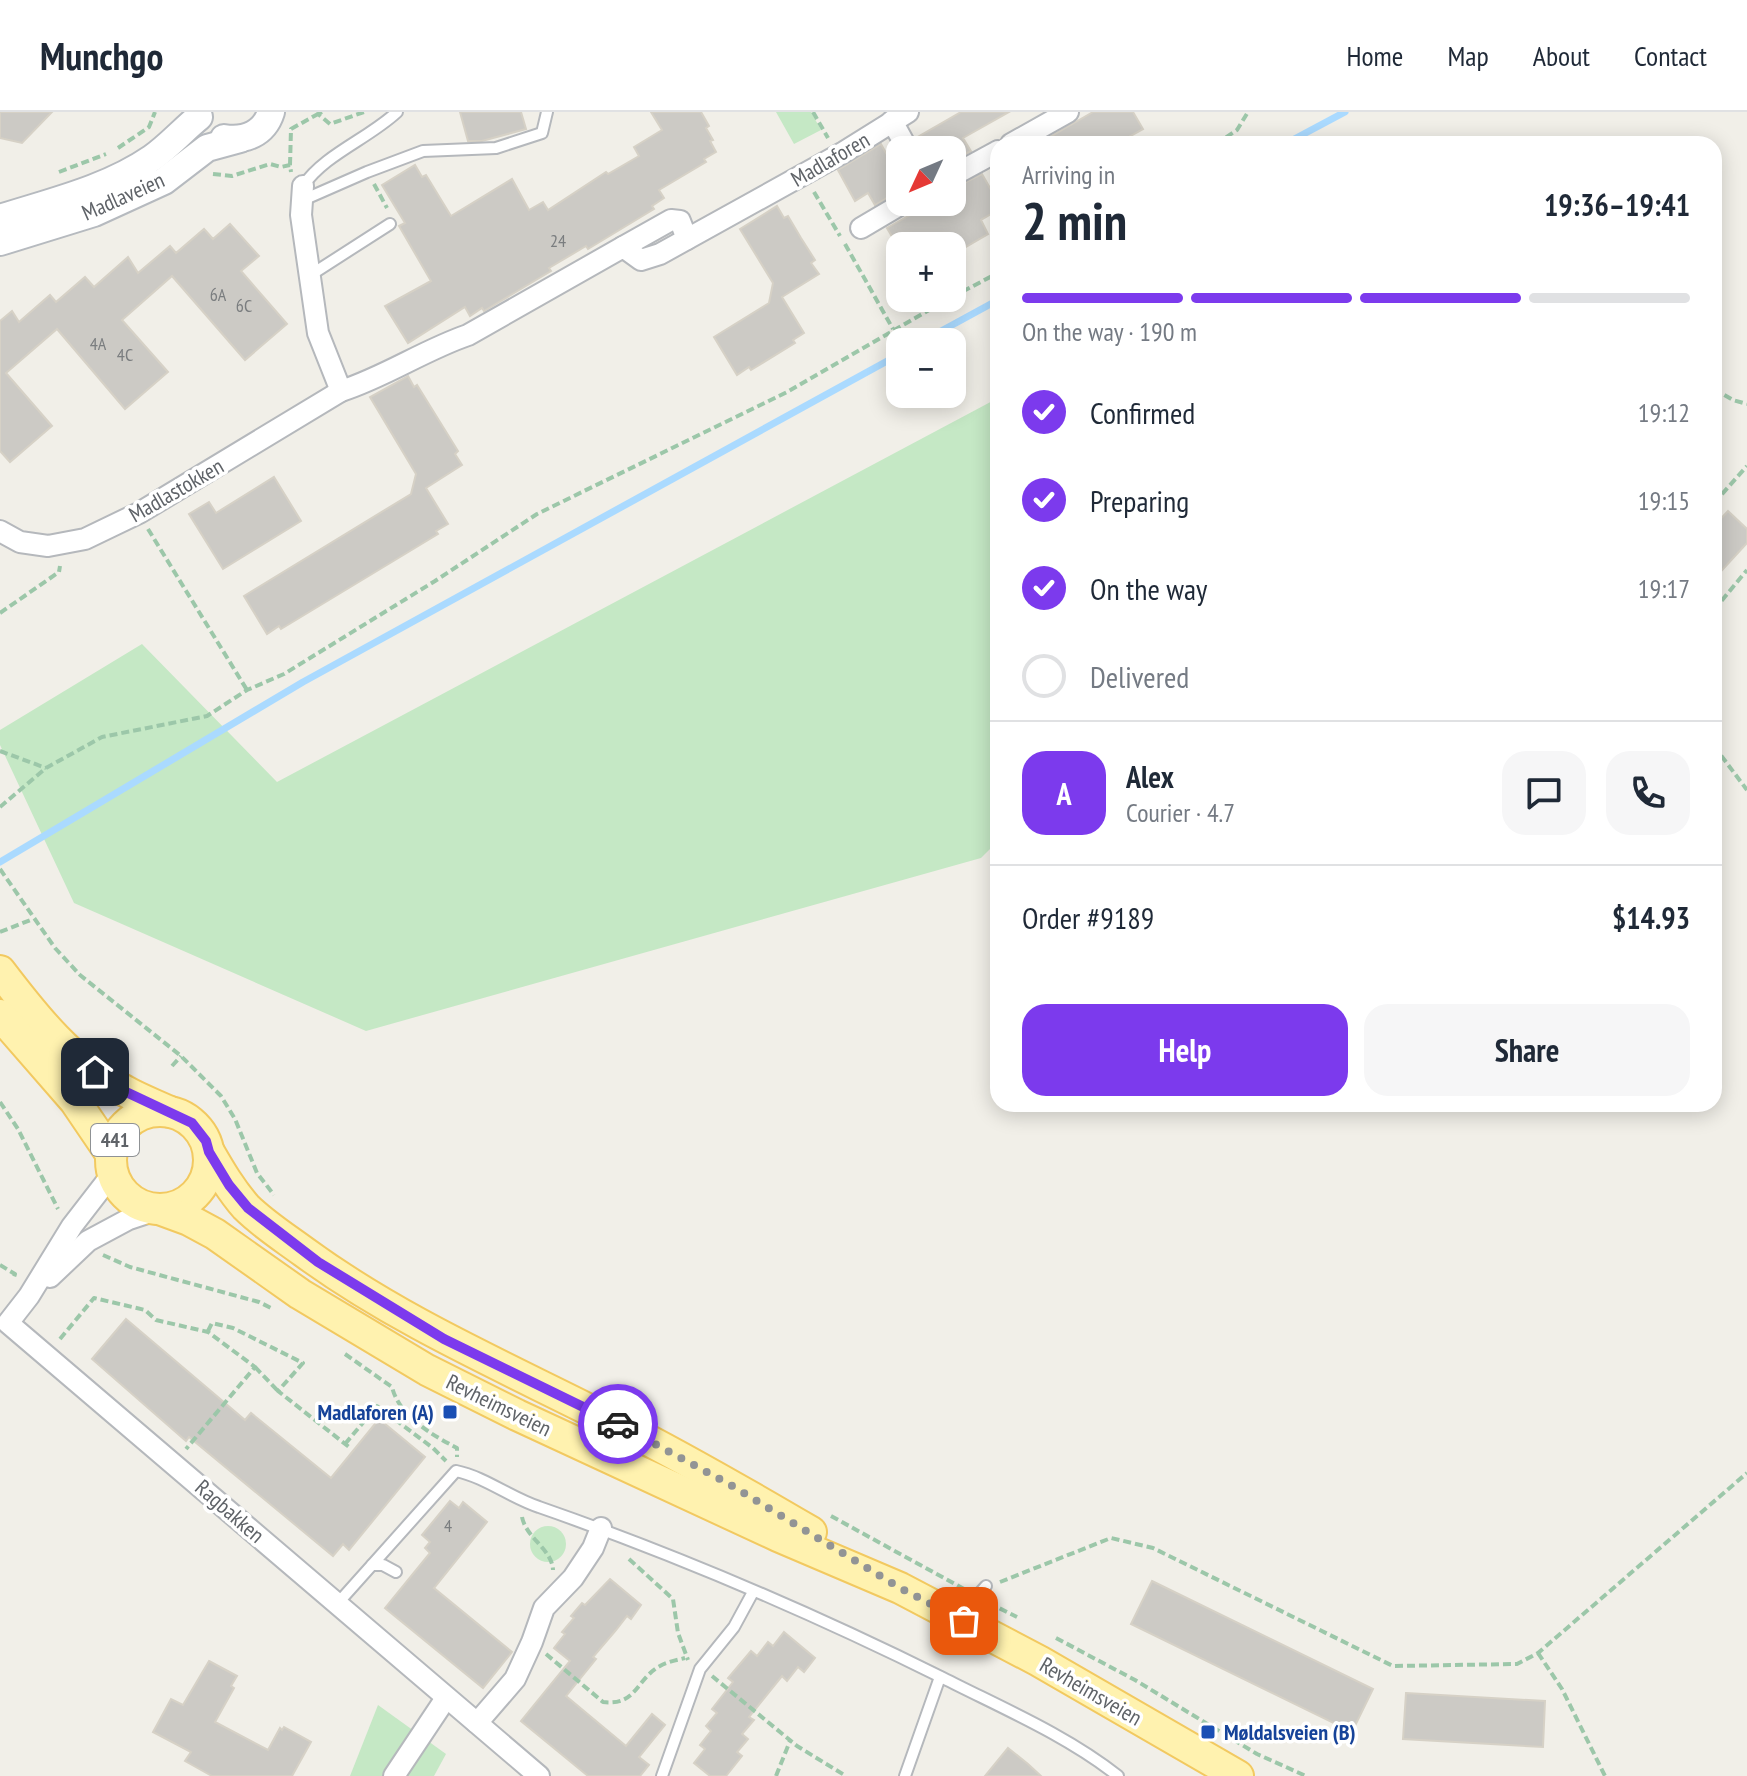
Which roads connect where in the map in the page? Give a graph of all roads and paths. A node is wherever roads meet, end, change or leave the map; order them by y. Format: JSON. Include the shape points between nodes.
{"nodes":[{"id":1,"x":155,"y":112,"type":"edge"},
{"id":2,"x":364,"y":112,"type":"edge"},
{"id":3,"x":397,"y":112,"type":"edge"},
{"id":4,"x":547,"y":112,"type":"edge"},
{"id":5,"x":813,"y":112,"type":"edge"},
{"id":6,"x":1248,"y":112,"type":"edge"},
{"id":7,"x":320,"y":113,"type":"edge"},
{"id":8,"x":1065,"y":113,"type":"edge"},
{"id":9,"x":198,"y":114,"type":"edge"},
{"id":10,"x":272,"y":115,"type":"edge"},
{"id":11,"x":900,"y":117,"type":"edge"},
{"id":12,"x":1025,"y":136,"type":"edge"},
{"id":13,"x":1228,"y":136,"type":"edge"},
{"id":14,"x":240,"y":139,"type":"junction"},
{"id":15,"x":838,"y":155,"type":"junction"},
{"id":16,"x":990,"y":155,"type":"edge"},
{"id":17,"x":290,"y":165,"type":"junction"},
{"id":18,"x":966,"y":168,"type":"edge"},
{"id":19,"x":57,"y":173,"type":"dead end"},
{"id":20,"x":208,"y":173,"type":"dead end"},
{"id":21,"x":803,"y":174,"type":"junction"},
{"id":22,"x":302,"y":194,"type":"junction"},
{"id":23,"x":379,"y":194,"type":"dead end"},
{"id":24,"x":767,"y":195,"type":"joint"},
{"id":25,"x":886,"y":213,"type":"edge"},
{"id":26,"x":0,"y":218,"type":"edge"},
{"id":27,"x":390,"y":219,"type":"joint"},
{"id":28,"x":861,"y":228,"type":"dead end"},
{"id":29,"x":0,"y":242,"type":"edge"},
{"id":30,"x":309,"y":276,"type":"junction"},
{"id":31,"x":990,"y":277,"type":"edge"},
{"id":32,"x":966,"y":290,"type":"edge"},
{"id":33,"x":925,"y":312,"type":"edge"},
{"id":34,"x":892,"y":328,"type":"edge"},
{"id":35,"x":895,"y":328,"type":"edge"},
{"id":36,"x":886,"y":333,"type":"edge"},
{"id":37,"x":341,"y":391,"type":"junction"},
{"id":38,"x":1722,"y":394,"type":"edge"},
{"id":39,"x":1747,"y":404,"type":"edge"},
{"id":40,"x":1747,"y":466,"type":"edge"},
{"id":41,"x":1722,"y":494,"type":"edge"},
{"id":42,"x":139,"y":513,"type":"junction"},
{"id":43,"x":0,"y":531,"type":"edge"},
{"id":44,"x":62,"y":544,"type":"junction"},
{"id":45,"x":1747,"y":570,"type":"edge"},
{"id":46,"x":1722,"y":600,"type":"edge"},
{"id":47,"x":0,"y":613,"type":"edge"},
{"id":48,"x":247,"y":690,"type":"junction"},
{"id":49,"x":0,"y":751,"type":"edge"},
{"id":50,"x":1722,"y":757,"type":"edge"},
{"id":51,"x":46,"y":768,"type":"junction"},
{"id":52,"x":1747,"y":790,"type":"edge"},
{"id":53,"x":0,"y":807,"type":"edge"},
{"id":54,"x":1,"y":870,"type":"edge"},
{"id":55,"x":33,"y":919,"type":"junction"},
{"id":56,"x":0,"y":932,"type":"edge"},
{"id":57,"x":6,"y":979,"type":"edge"},
{"id":58,"x":0,"y":1015,"type":"edge"},
{"id":59,"x":181,"y":1056,"type":"junction"},
{"id":60,"x":172,"y":1066,"type":"dead end"},
{"id":61,"x":0,"y":1102,"type":"edge"},
{"id":62,"x":172,"y":1113,"type":"junction"},
{"id":63,"x":209,"y":1152,"type":"junction"},
{"id":64,"x":112,"y":1164,"type":"junction"},
{"id":65,"x":282,"y":1203,"type":"dead end"},
{"id":66,"x":159,"y":1209,"type":"junction"},
{"id":67,"x":62,"y":1215,"type":"dead end"},
{"id":68,"x":99,"y":1250,"type":"dead end"},
{"id":69,"x":0,"y":1265,"type":"edge"},
{"id":70,"x":12,"y":1279,"type":"dead end"},
{"id":71,"x":29,"y":1296,"type":"junction"},
{"id":72,"x":280,"y":1312,"type":"dead end"},
{"id":73,"x":4,"y":1320,"type":"edge"},
{"id":74,"x":208,"y":1332,"type":"junction"},
{"id":75,"x":52,"y":1348,"type":"dead end"},
{"id":76,"x":337,"y":1349,"type":"dead end"},
{"id":77,"x":255,"y":1367,"type":"junction"},
{"id":78,"x":278,"y":1391,"type":"junction"},
{"id":79,"x":174,"y":1464,"type":"junction"},
{"id":80,"x":456,"y":1471,"type":"junction"},
{"id":81,"x":1747,"y":1473,"type":"edge"},
{"id":82,"x":826,"y":1513,"type":"dead end"},
{"id":83,"x":601,"y":1528,"type":"junction"},
{"id":84,"x":531,"y":1536,"type":"dead end"},
{"id":85,"x":553,"y":1562,"type":"dead end"},
{"id":86,"x":372,"y":1565,"type":"junction"},
{"id":87,"x":396,"y":1572,"type":"dead end"},
{"id":88,"x":986,"y":1586,"type":"joint"},
{"id":89,"x":900,"y":1588,"type":"junction"},
{"id":90,"x":753,"y":1592,"type":"junction"},
{"id":91,"x":338,"y":1603,"type":"junction"},
{"id":92,"x":970,"y":1608,"type":"junction"},
{"id":93,"x":1030,"y":1624,"type":"dead end"},
{"id":94,"x":1056,"y":1638,"type":"dead end"},
{"id":95,"x":532,"y":1642,"type":"junction"},
{"id":96,"x":1538,"y":1653,"type":"junction"},
{"id":97,"x":685,"y":1658,"type":"dead end"},
{"id":98,"x":940,"y":1677,"type":"junction"},
{"id":99,"x":446,"y":1698,"type":"junction"},
{"id":100,"x":477,"y":1723,"type":"junction"},
{"id":101,"x":791,"y":1740,"type":"dead end"},
{"id":102,"x":394,"y":1776,"type":"edge"},
{"id":103,"x":539,"y":1776,"type":"edge"},
{"id":104,"x":662,"y":1776,"type":"edge"},
{"id":105,"x":776,"y":1776,"type":"edge"},
{"id":106,"x":905,"y":1776,"type":"edge"},
{"id":107,"x":1118,"y":1776,"type":"edge"},
{"id":108,"x":1238,"y":1776,"type":"edge"},
{"id":109,"x":1306,"y":1776,"type":"edge"},
{"id":110,"x":1605,"y":1776,"type":"edge"}],
"edges":[{"from":1,"to":19,"type":"path","via":[[149,127],[114,151]]},
{"from":2,"to":7,"type":"path","via":[[330,124]]},
{"from":3,"to":22,"type":"lane","via":[[313,171]]},
{"from":4,"to":22,"type":"lane","via":[[542,133],[496,148],[423,151]]},
{"from":5,"to":15,"type":"path"},
{"from":6,"to":13,"type":"path"},
{"from":7,"to":17,"type":"path","via":[[291,129]]},
{"from":8,"to":12,"type":"street"},
{"from":9,"to":14,"type":"main road","via":[[218,136]]},
{"from":9,"to":26,"type":"main road","name":"Madlaveien","via":[[152,158],[121,175]]},
{"from":10,"to":14,"type":"main road","name":"Madlaveien","via":[[253,135]]},
{"from":11,"to":15,"type":"street","name":"Madlaforen"},
{"from":14,"to":29,"type":"main road","name":"Madlaveien","via":[[207,148],[164,181],[94,213]]},
{"from":15,"to":21,"type":"street","name":"Madlaforen"},
{"from":16,"to":18,"type":"street"},
{"from":17,"to":20,"type":"path","via":[[270,164],[232,176]]},
{"from":17,"to":22,"type":"path"},
{"from":21,"to":24,"type":"street","name":"Madlaforen"},
{"from":21,"to":34,"type":"path"},
{"from":22,"to":30,"type":"street"},
{"from":23,"to":27,"type":"path"},
{"from":24,"to":37,"type":"street","name":"Madlastokken","via":[[649,260],[623,247],[468,335]]},
{"from":25,"to":28,"type":"street"},
{"from":27,"to":30,"type":"lane"},
{"from":30,"to":37,"type":"street","via":[[318,333]]},
{"from":31,"to":32,"type":"path"},
{"from":33,"to":35,"type":"path"},
{"from":36,"to":48,"type":"path","via":[[787,392],[537,514],[284,674]]},
{"from":37,"to":42,"type":"street","name":"Madlastokken"},
{"from":38,"to":39,"type":"path"},
{"from":40,"to":41,"type":"path"},
{"from":42,"to":44,"type":"street","name":"Madlastokken"},
{"from":42,"to":48,"type":"path"},
{"from":43,"to":44,"type":"street","name":"Madlastokken","via":[[20,542]]},
{"from":44,"to":47,"type":"path","via":[[59,572]]},
{"from":45,"to":46,"type":"path"},
{"from":48,"to":51,"type":"path","via":[[207,716],[102,737]]},
{"from":49,"to":51,"type":"path"},
{"from":50,"to":52,"type":"path"},
{"from":51,"to":53,"type":"path"},
{"from":54,"to":55,"type":"path"},
{"from":55,"to":56,"type":"path"},
{"from":55,"to":59,"type":"path","via":[[80,975]]},
{"from":57,"to":62,"type":"main road","number":"441","via":[[70,1053],[124,1091]]},
{"from":58,"to":64,"type":"main road","number":"441","via":[[75,1101]]},
{"from":59,"to":60,"type":"path"},
{"from":59,"to":65,"type":"path","via":[[221,1096],[257,1173]]},
{"from":61,"to":67,"type":"path"},
{"from":62,"to":63,"type":"main road","number":"441","via":[[200,1131]]},
{"from":62,"to":64,"type":"main road","number":"441","via":[[136,1117],[122,1129]]},
{"from":63,"to":66,"type":"main road","via":[[198,1192],[173,1208]]},
{"from":63,"to":89,"type":"main road","name":"Revheimsveien","number":"441","via":[[248,1208],[356,1287],[444,1339],[729,1484]]},
{"from":64,"to":66,"type":"main road","number":"441","via":[[126,1196]]},
{"from":64,"to":71,"type":"street","name":"Ragbakken"},
{"from":66,"to":71,"type":"street","name":"Ragbakken","via":[[88,1241]]},
{"from":66,"to":89,"type":"main road","name":"Revheimsveien","number":"441","via":[[215,1234],[300,1294],[427,1370]]},
{"from":68,"to":72,"type":"path","via":[[130,1267]]},
{"from":69,"to":70,"type":"path","via":[[15,1274]]},
{"from":71,"to":73,"type":"street","name":"Ragbakken"},
{"from":73,"to":79,"type":"street","name":"Ragbakken"},
{"from":74,"to":75,"type":"path","via":[[94,1298]]},
{"from":74,"to":77,"type":"path"},
{"from":74,"to":78,"type":"path","via":[[212,1323],[233,1328],[303,1363]]},
{"from":76,"to":80,"type":"path","via":[[392,1387],[396,1403],[457,1448]]},
{"from":77,"to":78,"type":"path"},
{"from":77,"to":79,"type":"path"},
{"from":78,"to":80,"type":"path","via":[[347,1446],[377,1406]]},
{"from":79,"to":91,"type":"street","name":"Ragbakken"},
{"from":80,"to":83,"type":"lane"},
{"from":80,"to":86,"type":"lane"},
{"from":81,"to":96,"type":"path"},
{"from":82,"to":92,"type":"path"},
{"from":83,"to":90,"type":"lane"},
{"from":83,"to":95,"type":"street","via":[[573,1578],[544,1608]]},
{"from":84,"to":85,"type":"path"},
{"from":86,"to":87,"type":"lane"},
{"from":86,"to":91,"type":"lane"},
{"from":88,"to":92,"type":"lane"},
{"from":88,"to":96,"type":"path","via":[[1111,1538],[1153,1548],[1393,1666],[1517,1664]]},
{"from":89,"to":92,"type":"main road","name":"Revheimsveien","number":"441"},
{"from":90,"to":98,"type":"lane"},
{"from":90,"to":104,"type":"lane","via":[[734,1627],[700,1669]]},
{"from":91,"to":99,"type":"street","name":"Ragbakken"},
{"from":92,"to":93,"type":"path"},
{"from":92,"to":108,"type":"main road","name":"Revheimsveien","number":"441"},
{"from":94,"to":109,"type":"path","via":[[1257,1754]]},
{"from":95,"to":97,"type":"path","via":[[603,1702],[622,1701],[659,1666]]},
{"from":95,"to":100,"type":"street","via":[[515,1679]]},
{"from":96,"to":110,"type":"path"},
{"from":98,"to":106,"type":"lane"},
{"from":98,"to":107,"type":"lane","via":[[1019,1715]]},
{"from":99,"to":100,"type":"street","name":"Ragbakken"},
{"from":99,"to":102,"type":"street"},
{"from":100,"to":103,"type":"street","name":"Ragbakken"},
{"from":101,"to":105,"type":"path"}]}
